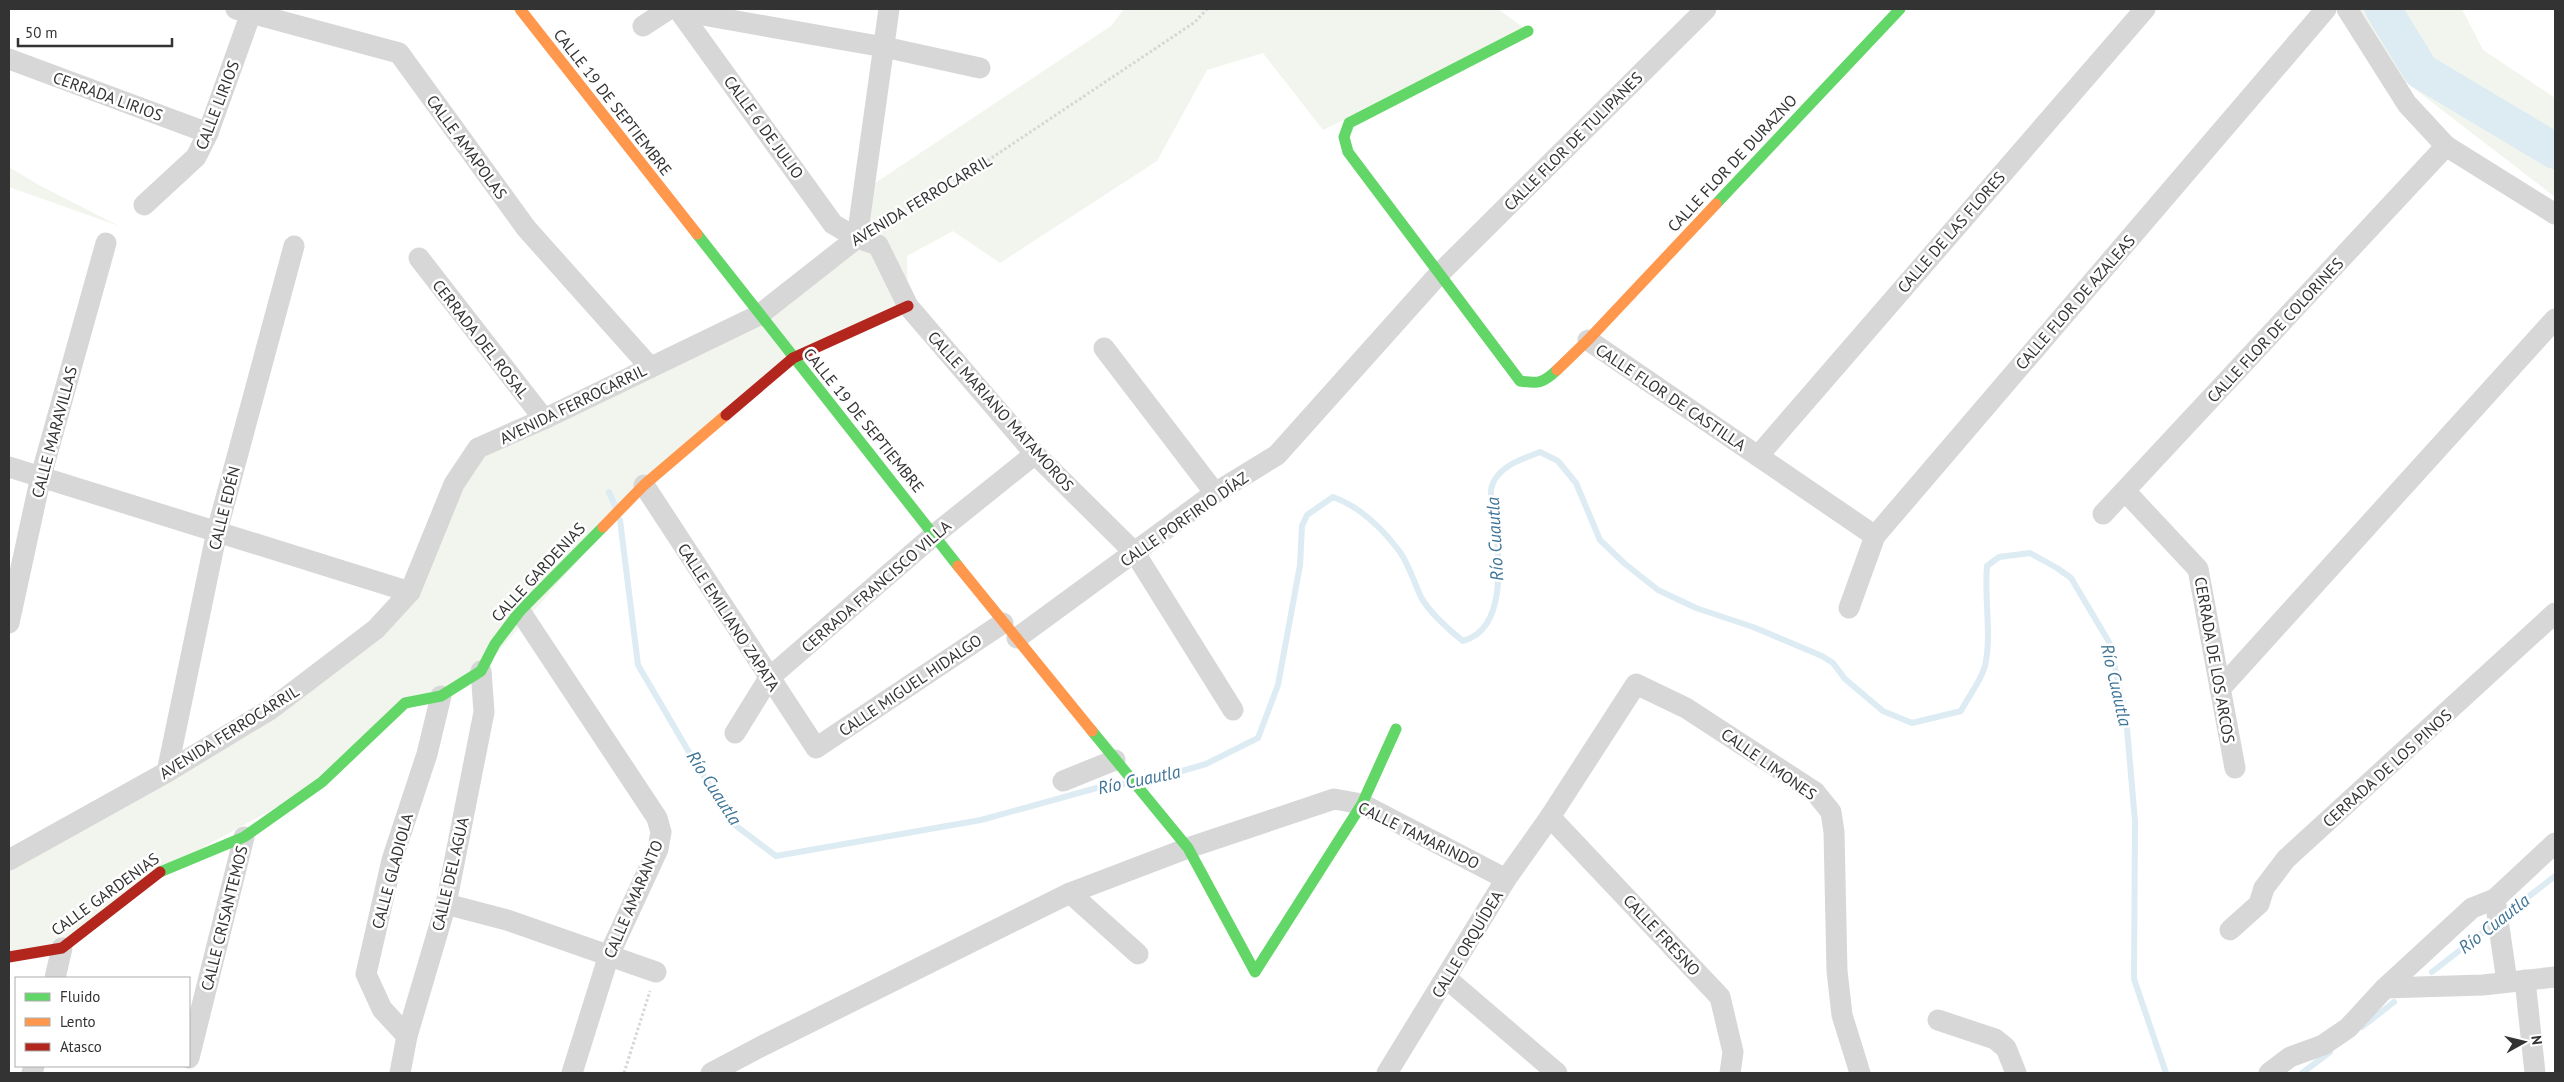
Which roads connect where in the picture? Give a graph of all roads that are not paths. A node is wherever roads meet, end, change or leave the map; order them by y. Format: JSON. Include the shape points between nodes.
{"nodes":[{"id":1,"x":520,"y":9,"type":"edge"},
{"id":2,"x":676,"y":9,"type":"edge"},
{"id":3,"x":888,"y":9,"type":"edge"},
{"id":4,"x":1706,"y":9,"type":"edge"},
{"id":5,"x":1900,"y":9,"type":"edge"},
{"id":6,"x":2145,"y":9,"type":"edge"},
{"id":7,"x":2326,"y":9,"type":"edge"},
{"id":8,"x":2347,"y":9,"type":"edge"},
{"id":9,"x":244,"y":11,"type":"edge"},
{"id":10,"x":643,"y":26,"type":"dead end"},
{"id":11,"x":1528,"y":31,"type":"dead end"},
{"id":12,"x":884,"y":48,"type":"junction"},
{"id":13,"x":9,"y":59,"type":"edge"},
{"id":14,"x":980,"y":68,"type":"dead end"},
{"id":15,"x":208,"y":133,"type":"junction"},
{"id":16,"x":2446,"y":146,"type":"junction"},
{"id":17,"x":144,"y":205,"type":"dead end"},
{"id":18,"x":2555,"y":214,"type":"edge"},
{"id":19,"x":857,"y":238,"type":"junction"},
{"id":20,"x":106,"y":243,"type":"dead end"},
{"id":21,"x":294,"y":246,"type":"dead end"},
{"id":22,"x":419,"y":258,"type":"dead end"},
{"id":23,"x":1439,"y":274,"type":"junction"},
{"id":24,"x":908,"y":306,"type":"junction"},
{"id":25,"x":759,"y":315,"type":"junction"},
{"id":26,"x":2555,"y":319,"type":"edge"},
{"id":27,"x":1588,"y":340,"type":"junction"},
{"id":28,"x":1104,"y":348,"type":"dead end"},
{"id":29,"x":793,"y":358,"type":"junction"},
{"id":30,"x":650,"y":367,"type":"junction"},
{"id":31,"x":544,"y":419,"type":"junction"},
{"id":32,"x":1035,"y":454,"type":"junction"},
{"id":33,"x":1758,"y":456,"type":"junction"},
{"id":34,"x":9,"y":467,"type":"edge"},
{"id":35,"x":41,"y":476,"type":"junction"},
{"id":36,"x":644,"y":485,"type":"junction"},
{"id":37,"x":2125,"y":491,"type":"junction"},
{"id":38,"x":1214,"y":493,"type":"junction"},
{"id":39,"x":2102,"y":514,"type":"dead end"},
{"id":40,"x":217,"y":531,"type":"junction"},
{"id":41,"x":934,"y":535,"type":"junction"},
{"id":42,"x":1875,"y":536,"type":"junction"},
{"id":43,"x":1135,"y":553,"type":"junction"},
{"id":44,"x":410,"y":592,"type":"junction"},
{"id":45,"x":1849,"y":608,"type":"dead end"},
{"id":46,"x":520,"y":611,"type":"junction"},
{"id":47,"x":2555,"y":613,"type":"edge"},
{"id":48,"x":9,"y":623,"type":"edge"},
{"id":49,"x":1010,"y":630,"type":"junction"},
{"id":50,"x":481,"y":671,"type":"junction"},
{"id":51,"x":769,"y":678,"type":"junction"},
{"id":52,"x":2220,"y":689,"type":"junction"},
{"id":53,"x":441,"y":696,"type":"junction"},
{"id":54,"x":1233,"y":710,"type":"dead end"},
{"id":55,"x":1396,"y":729,"type":"dead end"},
{"id":56,"x":735,"y":734,"type":"dead end"},
{"id":57,"x":816,"y":748,"type":"joint"},
{"id":58,"x":1115,"y":760,"type":"junction"},
{"id":59,"x":2235,"y":768,"type":"dead end"},
{"id":60,"x":167,"y":772,"type":"junction"},
{"id":61,"x":1063,"y":781,"type":"dead end"},
{"id":62,"x":1362,"y":804,"type":"junction"},
{"id":63,"x":1550,"y":817,"type":"junction"},
{"id":64,"x":244,"y":837,"type":"junction"},
{"id":65,"x":2555,"y":842,"type":"edge"},
{"id":66,"x":1188,"y":848,"type":"junction"},
{"id":67,"x":9,"y":860,"type":"edge"},
{"id":68,"x":1506,"y":879,"type":"junction"},
{"id":69,"x":1070,"y":893,"type":"junction"},
{"id":70,"x":2495,"y":899,"type":"junction"},
{"id":71,"x":446,"y":904,"type":"junction"},
{"id":72,"x":2230,"y":930,"type":"dead end"},
{"id":73,"x":62,"y":948,"type":"junction"},
{"id":74,"x":1138,"y":954,"type":"dead end"},
{"id":75,"x":609,"y":955,"type":"junction"},
{"id":76,"x":9,"y":957,"type":"edge"},
{"id":77,"x":656,"y":972,"type":"road end"},
{"id":78,"x":55,"y":977,"type":"edge"},
{"id":79,"x":2555,"y":977,"type":"edge"},
{"id":80,"x":1446,"y":978,"type":"junction"},
{"id":81,"x":2516,"y":981,"type":"junction"},
{"id":82,"x":2385,"y":988,"type":"junction"},
{"id":83,"x":1938,"y":1020,"type":"dead end"},
{"id":84,"x":407,"y":1036,"type":"junction"},
{"id":85,"x":190,"y":1054,"type":"edge"},
{"id":86,"x":400,"y":1073,"type":"edge"},
{"id":87,"x":572,"y":1073,"type":"edge"},
{"id":88,"x":711,"y":1073,"type":"edge"},
{"id":89,"x":1386,"y":1073,"type":"edge"},
{"id":90,"x":1557,"y":1073,"type":"edge"},
{"id":91,"x":1730,"y":1073,"type":"edge"},
{"id":92,"x":1860,"y":1073,"type":"edge"},
{"id":93,"x":2016,"y":1073,"type":"edge"},
{"id":94,"x":2269,"y":1073,"type":"edge"},
{"id":95,"x":2535,"y":1073,"type":"edge"}],
"edges":[{"from":1,"to":25,"type":"street","name":"CALLE 19 DE SEPTIEMBRE"},
{"from":2,"to":10,"type":"street"},
{"from":2,"to":12,"type":"street"},
{"from":2,"to":19,"type":"street","name":"CALLE 6 DE JULIO","via":[[833,224]]},
{"from":3,"to":12,"type":"street"},
{"from":4,"to":23,"type":"street","name":"CALLE FLOR DE TULIPANES"},
{"from":5,"to":27,"type":"street","name":"CALLE FLOR DE DURAZNO"},
{"from":6,"to":33,"type":"street","name":"CALLE DE LAS FLORES"},
{"from":7,"to":42,"type":"street","name":"CALLE FLOR DE AZALEAS"},
{"from":8,"to":16,"type":"street","via":[[2407,104]]},
{"from":9,"to":15,"type":"street","name":"CALLE LIRIOS"},
{"from":9,"to":30,"type":"street","name":"CALLE AMAPOLAS","via":[[399,53],[526,228]]},
{"from":11,"to":23,"type":"street","name":"CALLE FLOR DE CASTILLA","via":[[1349,123],[1344,137],[1348,152]]},
{"from":12,"to":14,"type":"street"},
{"from":12,"to":19,"type":"street"},
{"from":13,"to":15,"type":"street","name":"CERRADA LIRIOS"},
{"from":15,"to":17,"type":"street","name":"CALLE LIRIOS","via":[[196,157]]},
{"from":16,"to":18,"type":"street"},
{"from":16,"to":37,"type":"street","name":"CALLE FLOR DE COLORINES"},
{"from":19,"to":24,"type":"street","name":"CALLE MARIANO MATAMOROS","via":[[878,245]]},
{"from":19,"to":25,"type":"street","name":"AVENIDA FERROCARRIL"},
{"from":20,"to":35,"type":"street","name":"CALLE MARAVILLAS"},
{"from":21,"to":40,"type":"street","name":"CALLE EDÉN"},
{"from":22,"to":31,"type":"street","name":"CERRADA DEL ROSAL"},
{"from":23,"to":27,"type":"street","name":"CALLE FLOR DE CASTILLA","via":[[1520,381],[1545,381]]},
{"from":23,"to":38,"type":"street","name":"CALLE PORFIRIO DÍAZ","via":[[1277,456]]},
{"from":24,"to":29,"type":"street"},
{"from":24,"to":32,"type":"street","name":"CALLE MARIANO MATAMOROS"},
{"from":25,"to":29,"type":"street","name":"CALLE 19 DE SEPTIEMBRE"},
{"from":25,"to":30,"type":"street","name":"AVENIDA FERROCARRIL"},
{"from":26,"to":52,"type":"street"},
{"from":27,"to":33,"type":"street","name":"CALLE FLOR DE CASTILLA"},
{"from":28,"to":38,"type":"street"},
{"from":29,"to":36,"type":"street","name":"CALLE GARDENIAS"},
{"from":29,"to":41,"type":"street","name":"CALLE 19 DE SEPTIEMBRE"},
{"from":30,"to":31,"type":"street","name":"AVENIDA FERROCARRIL"},
{"from":31,"to":44,"type":"street","name":"AVENIDA FERROCARRIL","via":[[478,448],[454,484]]},
{"from":32,"to":41,"type":"street","name":"CERRADA FRANCISCO VILLA"},
{"from":32,"to":43,"type":"street","name":"CALLE MARIANO MATAMOROS"},
{"from":33,"to":42,"type":"street","name":"CALLE FLOR DE CASTILLA"},
{"from":34,"to":35,"type":"street"},
{"from":35,"to":40,"type":"street"},
{"from":35,"to":48,"type":"street","name":"CALLE MARAVILLAS"},
{"from":36,"to":46,"type":"street","name":"CALLE GARDENIAS"},
{"from":36,"to":51,"type":"street","name":"CALLE EMILIANO ZAPATA"},
{"from":37,"to":39,"type":"street","name":"CALLE FLOR DE COLORINES"},
{"from":37,"to":52,"type":"street","name":"CERRADA DE LOS ARCOS","via":[[2198,569]]},
{"from":38,"to":43,"type":"street","name":"CALLE PORFIRIO DÍAZ"},
{"from":40,"to":44,"type":"street"},
{"from":40,"to":60,"type":"street","name":"CALLE EDÉN"},
{"from":41,"to":49,"type":"street","name":"CALLE 19 DE SEPTIEMBRE"},
{"from":41,"to":51,"type":"street","name":"CERRADA FRANCISCO VILLA"},
{"from":42,"to":45,"type":"street","name":"CALLE FLOR DE AZALEAS"},
{"from":43,"to":49,"type":"street","name":"CALLE PORFIRIO DÍAZ"},
{"from":43,"to":54,"type":"street","name":"CALLE MARIANO MATAMOROS"},
{"from":44,"to":60,"type":"street","name":"AVENIDA FERROCARRIL","via":[[376,629],[271,709]]},
{"from":46,"to":50,"type":"street","name":"CALLE GARDENIAS","via":[[495,644]]},
{"from":46,"to":75,"type":"street","name":"CALLE AMARANTO","via":[[657,818],[660,832],[658,848]]},
{"from":47,"to":72,"type":"street","name":"CERRADA DE LOS PINOS","via":[[2286,859],[2264,888],[2259,904]]},
{"from":49,"to":57,"type":"street","name":"CALLE MIGUEL HIDALGO"},
{"from":49,"to":58,"type":"street","name":"CALLE 19 DE SEPTIEMBRE"},
{"from":50,"to":53,"type":"street","name":"CALLE GARDENIAS"},
{"from":50,"to":71,"type":"street","name":"CALLE DEL AGUA","via":[[484,712]]},
{"from":51,"to":56,"type":"street","name":"CERRADA FRANCISCO VILLA"},
{"from":51,"to":57,"type":"street","name":"CALLE EMILIANO ZAPATA"},
{"from":52,"to":59,"type":"street","name":"CERRADA DE LOS ARCOS"},
{"from":53,"to":64,"type":"street","name":"CALLE GARDENIAS","via":[[405,703],[322,782]]},
{"from":53,"to":84,"type":"street","name":"CALLE GLADIOLA","via":[[427,754],[392,860],[366,974],[382,1009]]},
{"from":55,"to":62,"type":"street"},
{"from":58,"to":61,"type":"street"},
{"from":58,"to":66,"type":"street","name":"CALLE 19 DE SEPTIEMBRE"},
{"from":60,"to":67,"type":"street","name":"AVENIDA FERROCARRIL"},
{"from":62,"to":66,"type":"street","name":"CALLE TAMARINDO","via":[[1334,799]]},
{"from":62,"to":66,"type":"street","name":"CALLE 19 DE SEPTIEMBRE","via":[[1256,972]]},
{"from":62,"to":68,"type":"street","name":"CALLE TAMARINDO"},
{"from":63,"to":68,"type":"street","name":"CALLE ORQUÍDEA"},
{"from":63,"to":91,"type":"street","name":"CALLE FRESNO","via":[[1720,997],[1733,1052]]},
{"from":63,"to":92,"type":"street","name":"CALLE LIMONES","via":[[1636,684],[1686,708],[1815,792],[1831,812],[1837,971],[1842,1015]]},
{"from":64,"to":73,"type":"street","name":"CALLE GARDENIAS","via":[[164,869]]},
{"from":64,"to":85,"type":"street","name":"CALLE CRISANTEMOS"},
{"from":65,"to":70,"type":"street"},
{"from":66,"to":69,"type":"street","name":"CALLE TAMARINDO"},
{"from":68,"to":80,"type":"street","name":"CALLE ORQUÍDEA"},
{"from":69,"to":74,"type":"street"},
{"from":69,"to":88,"type":"street","name":"CALLE TAMARINDO"},
{"from":70,"to":81,"type":"street"},
{"from":70,"to":82,"type":"street","via":[[2472,908]]},
{"from":71,"to":75,"type":"street","via":[[507,920]]},
{"from":71,"to":84,"type":"street","name":"CALLE DEL AGUA"},
{"from":73,"to":76,"type":"street","name":"CALLE GARDENIAS"},
{"from":73,"to":78,"type":"street"},
{"from":75,"to":77,"type":"street"},
{"from":75,"to":87,"type":"street","name":"CALLE AMARANTO"},
{"from":79,"to":81,"type":"street"},
{"from":80,"to":89,"type":"street","name":"CALLE ORQUÍDEA"},
{"from":80,"to":90,"type":"street"},
{"from":81,"to":82,"type":"street"},
{"from":81,"to":95,"type":"street"},
{"from":82,"to":94,"type":"street","via":[[2348,1028],[2323,1045],[2290,1057]]},
{"from":83,"to":93,"type":"street","via":[[1995,1038],[2006,1048]]},
{"from":84,"to":86,"type":"street","name":"CALLE DEL AGUA"}]}
